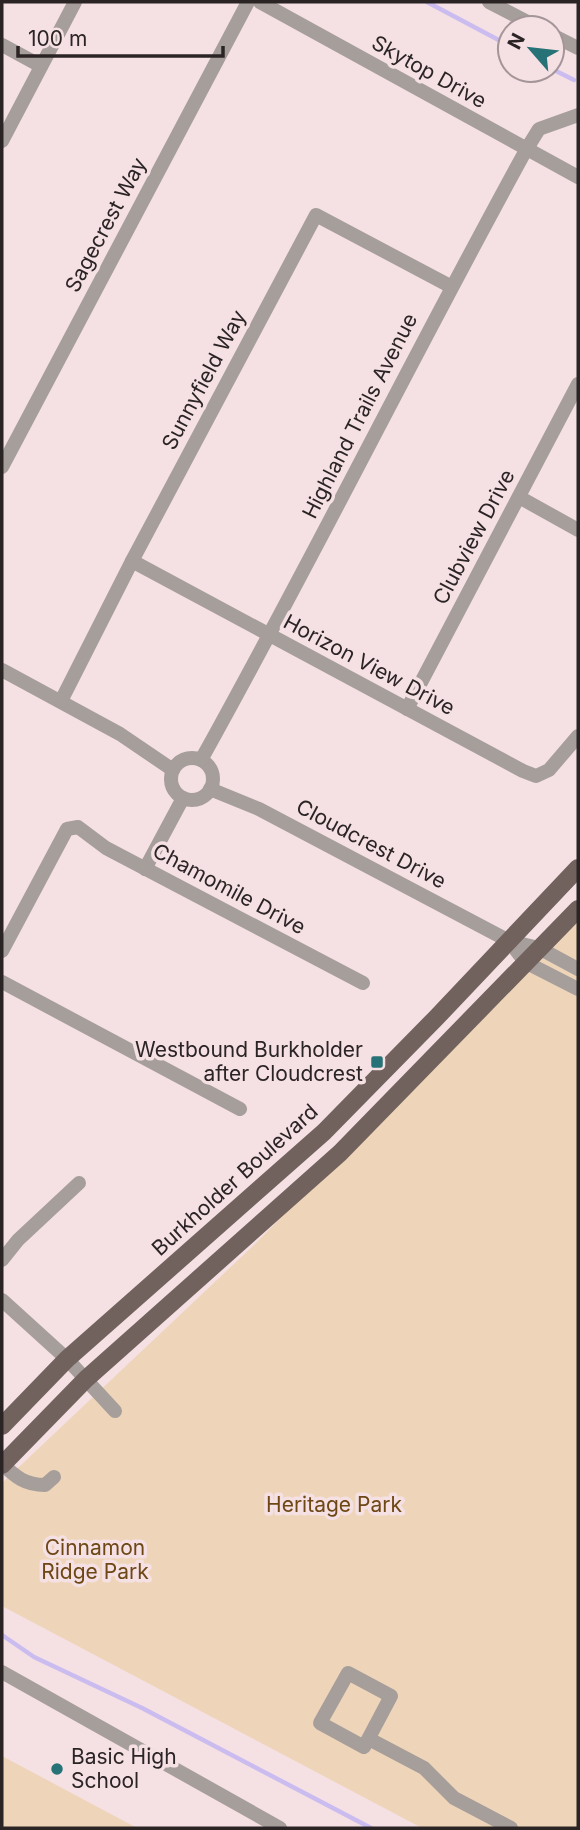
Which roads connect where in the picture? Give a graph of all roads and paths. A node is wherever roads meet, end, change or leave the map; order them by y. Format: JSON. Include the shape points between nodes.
{"nodes":[{"id":1,"x":75,"y":2,"type":"edge"},
{"id":2,"x":248,"y":2,"type":"edge"},
{"id":3,"x":260,"y":2,"type":"edge"},
{"id":4,"x":489,"y":2,"type":"edge"},
{"id":5,"x":512,"y":14,"type":"edge"},
{"id":6,"x":2,"y":45,"type":"edge"},
{"id":7,"x":41,"y":66,"type":"junction"},
{"id":8,"x":578,"y":115,"type":"edge"},
{"id":9,"x":2,"y":141,"type":"edge"},
{"id":10,"x":526,"y":150,"type":"junction"},
{"id":11,"x":578,"y":177,"type":"edge"},
{"id":12,"x":450,"y":286,"type":"junction"},
{"id":13,"x":578,"y":384,"type":"edge"},
{"id":14,"x":2,"y":467,"type":"edge"},
{"id":15,"x":519,"y":497,"type":"junction"},
{"id":16,"x":578,"y":530,"type":"edge"},
{"id":17,"x":132,"y":561,"type":"junction"},
{"id":18,"x":269,"y":636,"type":"junction"},
{"id":19,"x":2,"y":670,"type":"edge"},
{"id":20,"x":61,"y":701,"type":"junction"},
{"id":21,"x":407,"y":709,"type":"junction"},
{"id":22,"x":578,"y":737,"type":"edge"},
{"id":23,"x":201,"y":760,"type":"junction"},
{"id":24,"x":173,"y":770,"type":"junction"},
{"id":25,"x":210,"y":789,"type":"junction"},
{"id":26,"x":183,"y":798,"type":"junction"},
{"id":27,"x":578,"y":868,"type":"edge"},
{"id":28,"x":145,"y":869,"type":"junction"},
{"id":29,"x":578,"y":909,"type":"edge"},
{"id":30,"x":509,"y":941,"type":"junction"},
{"id":31,"x":539,"y":948,"type":"junction"},
{"id":32,"x":2,"y":951,"type":"edge"},
{"id":33,"x":525,"y":962,"type":"junction"},
{"id":34,"x":578,"y":969,"type":"edge"},
{"id":35,"x":2,"y":982,"type":"edge"},
{"id":36,"x":363,"y":983,"type":"dead end"},
{"id":37,"x":578,"y":989,"type":"edge"},
{"id":38,"x":240,"y":1109,"type":"dead end"},
{"id":39,"x":79,"y":1182,"type":"dead end"},
{"id":40,"x":2,"y":1260,"type":"edge"},
{"id":41,"x":2,"y":1300,"type":"edge"},
{"id":42,"x":67,"y":1359,"type":"junction"},
{"id":43,"x":86,"y":1379,"type":"junction"},
{"id":44,"x":115,"y":1411,"type":"dead end"},
{"id":45,"x":2,"y":1426,"type":"edge"},
{"id":46,"x":2,"y":1464,"type":"edge"},
{"id":47,"x":54,"y":1477,"type":"dead end"},
{"id":48,"x":2,"y":1672,"type":"edge"},
{"id":49,"x":369,"y":1739,"type":"junction"},
{"id":50,"x":280,"y":1828,"type":"edge"},
{"id":51,"x":511,"y":1828,"type":"edge"}],
"edges":[{"from":1,"to":7,"type":"street"},
{"from":2,"to":14,"type":"street","name":"Sagecrest Way"},
{"from":3,"to":10,"type":"street","name":"Skytop Drive"},
{"from":4,"to":5,"type":"street"},
{"from":6,"to":7,"type":"street"},
{"from":7,"to":9,"type":"street"},
{"from":8,"to":10,"type":"street","name":"Highland Trails Avenue","via":[[539,129]]},
{"from":10,"to":11,"type":"street","name":"Skytop Drive"},
{"from":10,"to":12,"type":"street","name":"Highland Trails Avenue"},
{"from":12,"to":17,"type":"street","name":"Sunnyfield Way","via":[[316,215]]},
{"from":12,"to":18,"type":"street","name":"Highland Trails Avenue"},
{"from":13,"to":15,"type":"street","name":"Clubview Drive"},
{"from":15,"to":16,"type":"street"},
{"from":15,"to":21,"type":"street","name":"Clubview Drive"},
{"from":17,"to":18,"type":"street","name":"Horizon View Drive"},
{"from":17,"to":20,"type":"street","name":"Sunnyfield Way"},
{"from":18,"to":21,"type":"street","name":"Horizon View Drive"},
{"from":18,"to":23,"type":"street","name":"Highland Trails Avenue"},
{"from":19,"to":20,"type":"street"},
{"from":20,"to":24,"type":"street"},
{"from":21,"to":22,"type":"street","name":"Horizon View Drive","via":[[536,776],[549,770]]},
{"from":23,"to":24,"type":"street","via":[[185,760]]},
{"from":23,"to":25,"type":"street","via":[[212,773]]},
{"from":24,"to":26,"type":"street","via":[[171,781]]},
{"from":25,"to":26,"type":"street","via":[[198,799]]},
{"from":25,"to":30,"type":"street","name":"Cloudcrest Drive","via":[[258,809]]},
{"from":26,"to":28,"type":"street"},
{"from":27,"to":30,"type":"main road","name":"Burkholder Boulevard"},
{"from":28,"to":32,"type":"street","name":"Chamomile Drive","via":[[78,827],[67,829]]},
{"from":28,"to":36,"type":"street","name":"Chamomile Drive"},
{"from":29,"to":31,"type":"main road"},
{"from":30,"to":31,"type":"street","name":"Cloudcrest Drive"},
{"from":30,"to":33,"type":"street","name":"Cloudcrest Drive"},
{"from":30,"to":42,"type":"main road","name":"Burkholder Boulevard","via":[[324,1132]]},
{"from":31,"to":33,"type":"main road"},
{"from":31,"to":34,"type":"street","name":"Cloudcrest Drive"},
{"from":33,"to":37,"type":"street","name":"Cloudcrest Drive"},
{"from":33,"to":43,"type":"main road","via":[[340,1153]]},
{"from":35,"to":38,"type":"street"},
{"from":39,"to":40,"type":"street"},
{"from":41,"to":42,"type":"street"},
{"from":42,"to":43,"type":"street"},
{"from":42,"to":45,"type":"main road","name":"Burkholder Boulevard"},
{"from":43,"to":44,"type":"street"},
{"from":43,"to":46,"type":"main road"},
{"from":46,"to":47,"type":"street","via":[[32,1485],[44,1485]]},
{"from":48,"to":50,"type":"street"},
{"from":49,"to":49,"type":"street","via":[[364,1747],[320,1723],[348,1673],[391,1696]]},
{"from":49,"to":51,"type":"street","via":[[424,1768],[454,1798]]}]}
